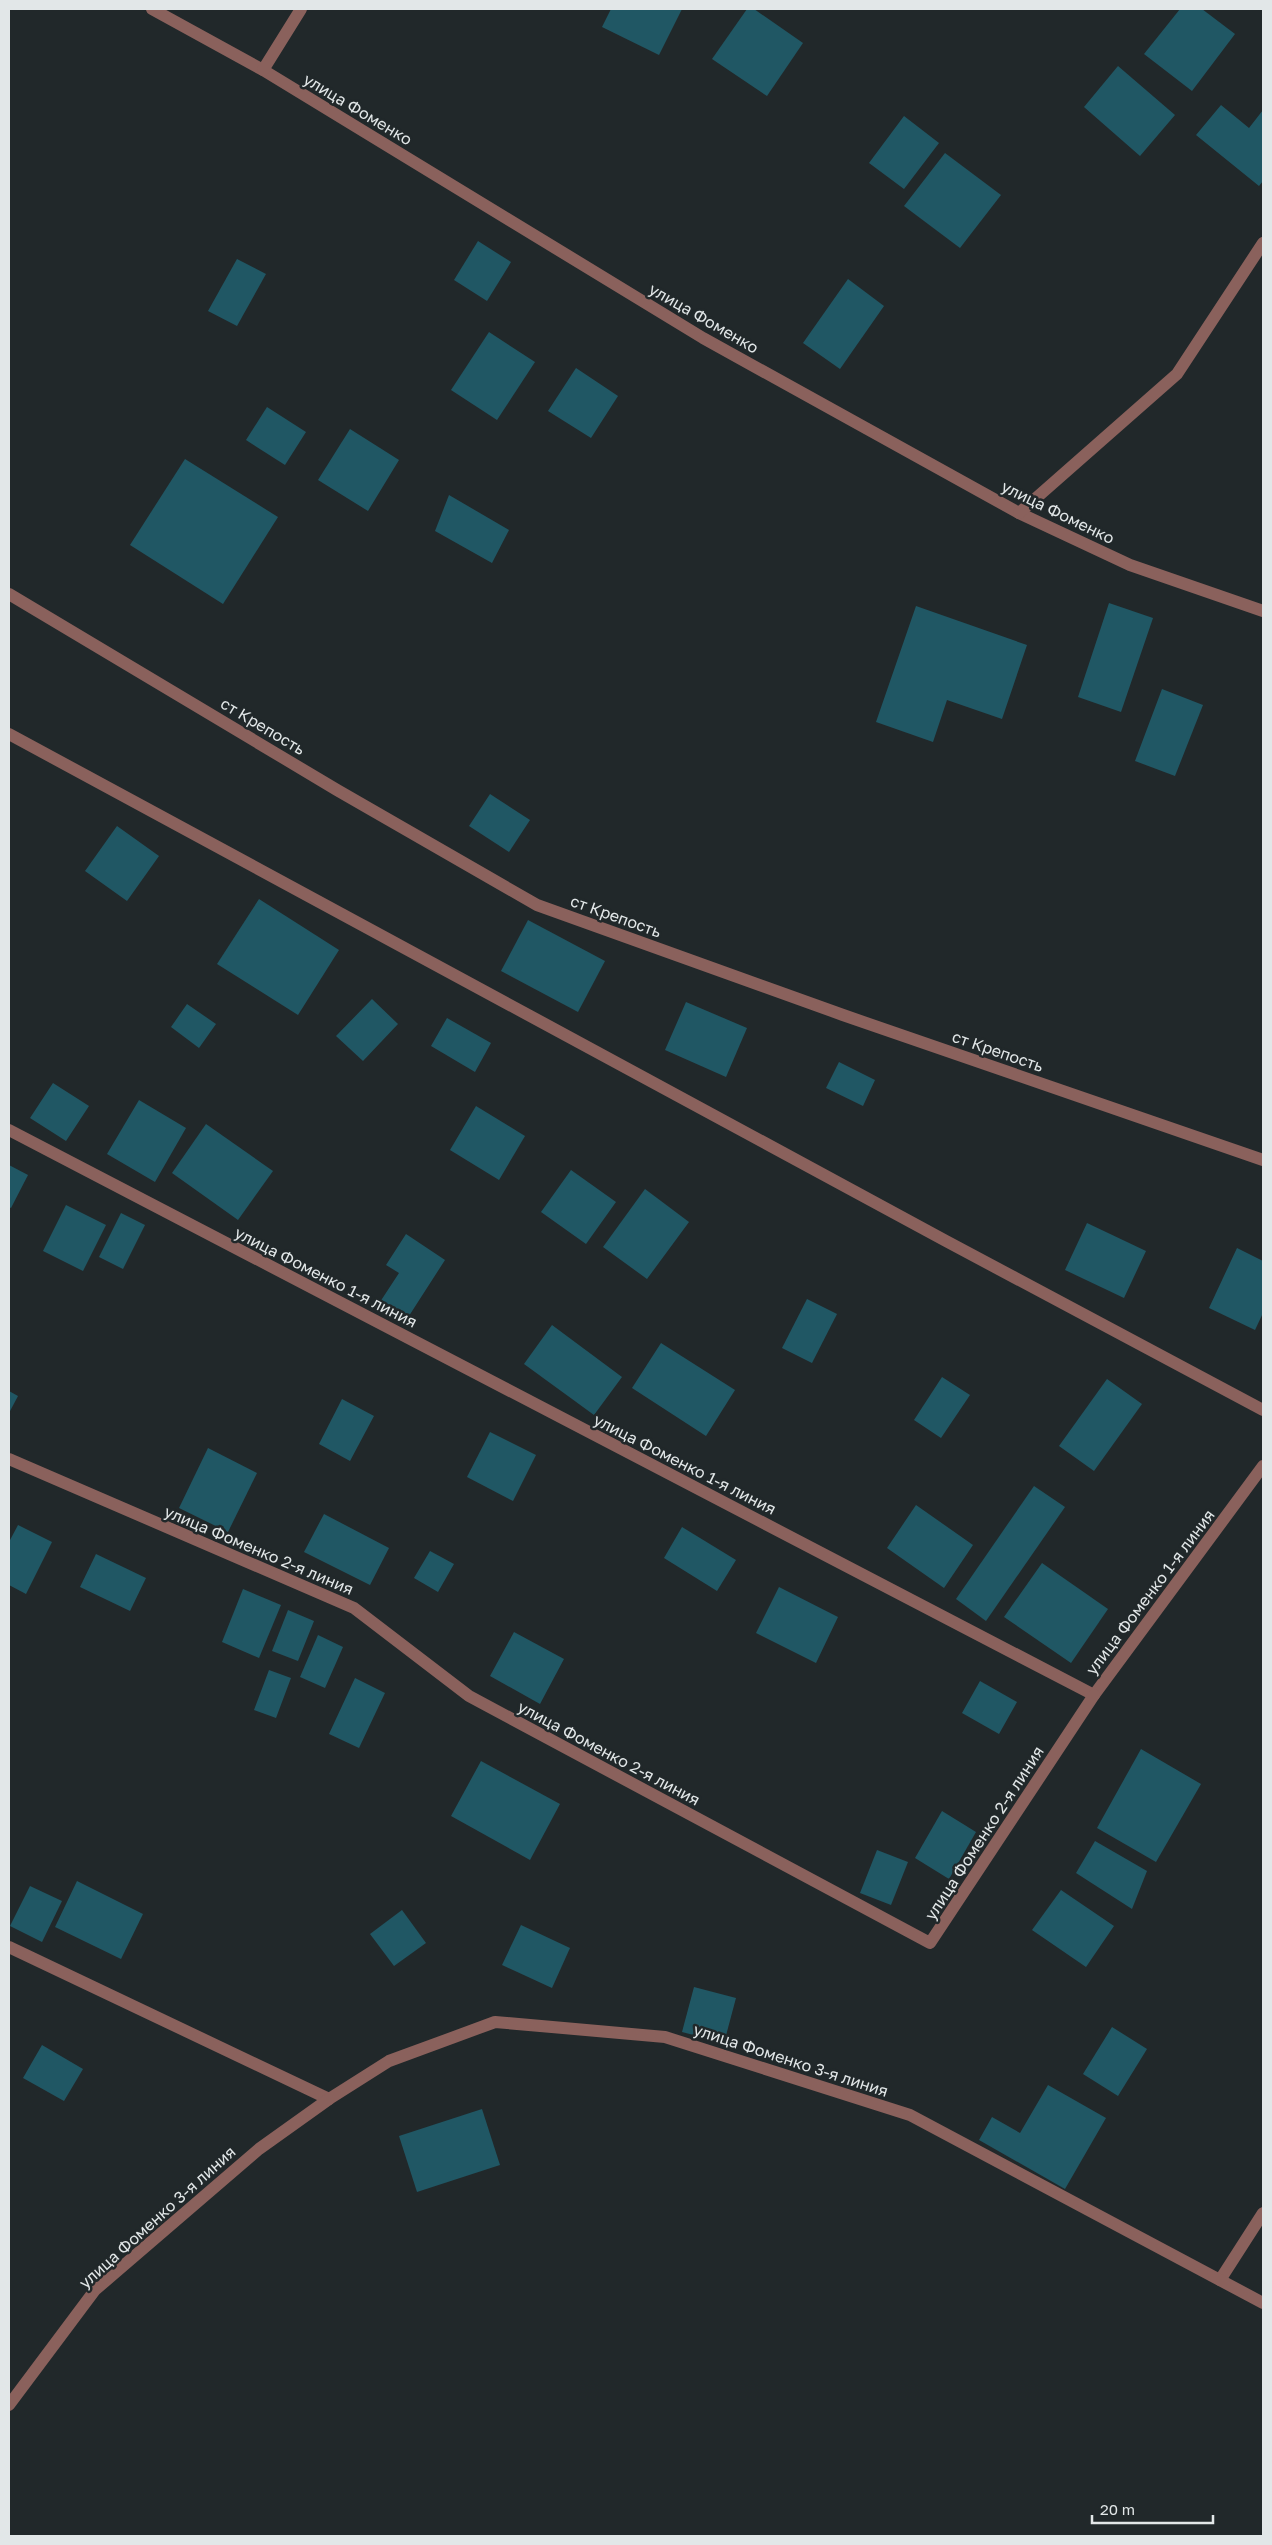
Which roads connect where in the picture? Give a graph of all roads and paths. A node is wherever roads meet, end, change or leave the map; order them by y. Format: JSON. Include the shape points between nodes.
{"nodes":[{"id":1,"x":152,"y":9,"type":"edge"},
{"id":2,"x":301,"y":9,"type":"edge"},
{"id":3,"x":263,"y":70,"type":"junction"},
{"id":4,"x":1263,"y":243,"type":"edge"},
{"id":5,"x":1019,"y":513,"type":"junction"},
{"id":6,"x":9,"y":594,"type":"edge"},
{"id":7,"x":1263,"y":611,"type":"edge"},
{"id":8,"x":9,"y":734,"type":"edge"},
{"id":9,"x":9,"y":1130,"type":"edge"},
{"id":10,"x":1263,"y":1160,"type":"edge"},
{"id":11,"x":1263,"y":1410,"type":"edge"},
{"id":12,"x":9,"y":1459,"type":"edge"},
{"id":13,"x":1263,"y":1466,"type":"edge"},
{"id":14,"x":1094,"y":1695,"type":"junction"},
{"id":15,"x":9,"y":1947,"type":"edge"},
{"id":16,"x":329,"y":2098,"type":"junction"},
{"id":17,"x":1263,"y":2213,"type":"edge"},
{"id":18,"x":1220,"y":2280,"type":"junction"},
{"id":19,"x":1263,"y":2303,"type":"edge"},
{"id":20,"x":9,"y":2405,"type":"edge"}],
"edges":[{"from":1,"to":3,"type":"street","name":"улица Фоменко"},
{"from":2,"to":3,"type":"street"},
{"from":3,"to":5,"type":"street","name":"улица Фоменко","via":[[703,338]]},
{"from":4,"to":5,"type":"street","via":[[1177,374]]},
{"from":5,"to":7,"type":"street","name":"улица Фоменко","via":[[1130,565]]},
{"from":6,"to":10,"type":"street","name":"ст Крепость","via":[[537,905]]},
{"from":8,"to":11,"type":"street"},
{"from":9,"to":14,"type":"street","name":"улица Фоменко 1-я линия"},
{"from":12,"to":14,"type":"street","name":"улица Фоменко 2-я линия","via":[[354,1608],[469,1696],[930,1943]]},
{"from":13,"to":14,"type":"street","name":"улица Фоменко 1-я линия"},
{"from":15,"to":16,"type":"street"},
{"from":16,"to":18,"type":"street","name":"улица Фоменко 3-я линия","via":[[389,2061],[495,2022],[665,2037],[910,2115]]},
{"from":16,"to":20,"type":"street","name":"улица Фоменко 3-я линия","via":[[259,2149],[95,2290]]},
{"from":17,"to":18,"type":"street"},
{"from":18,"to":19,"type":"street","name":"улица Фоменко 3-я линия"}]}
